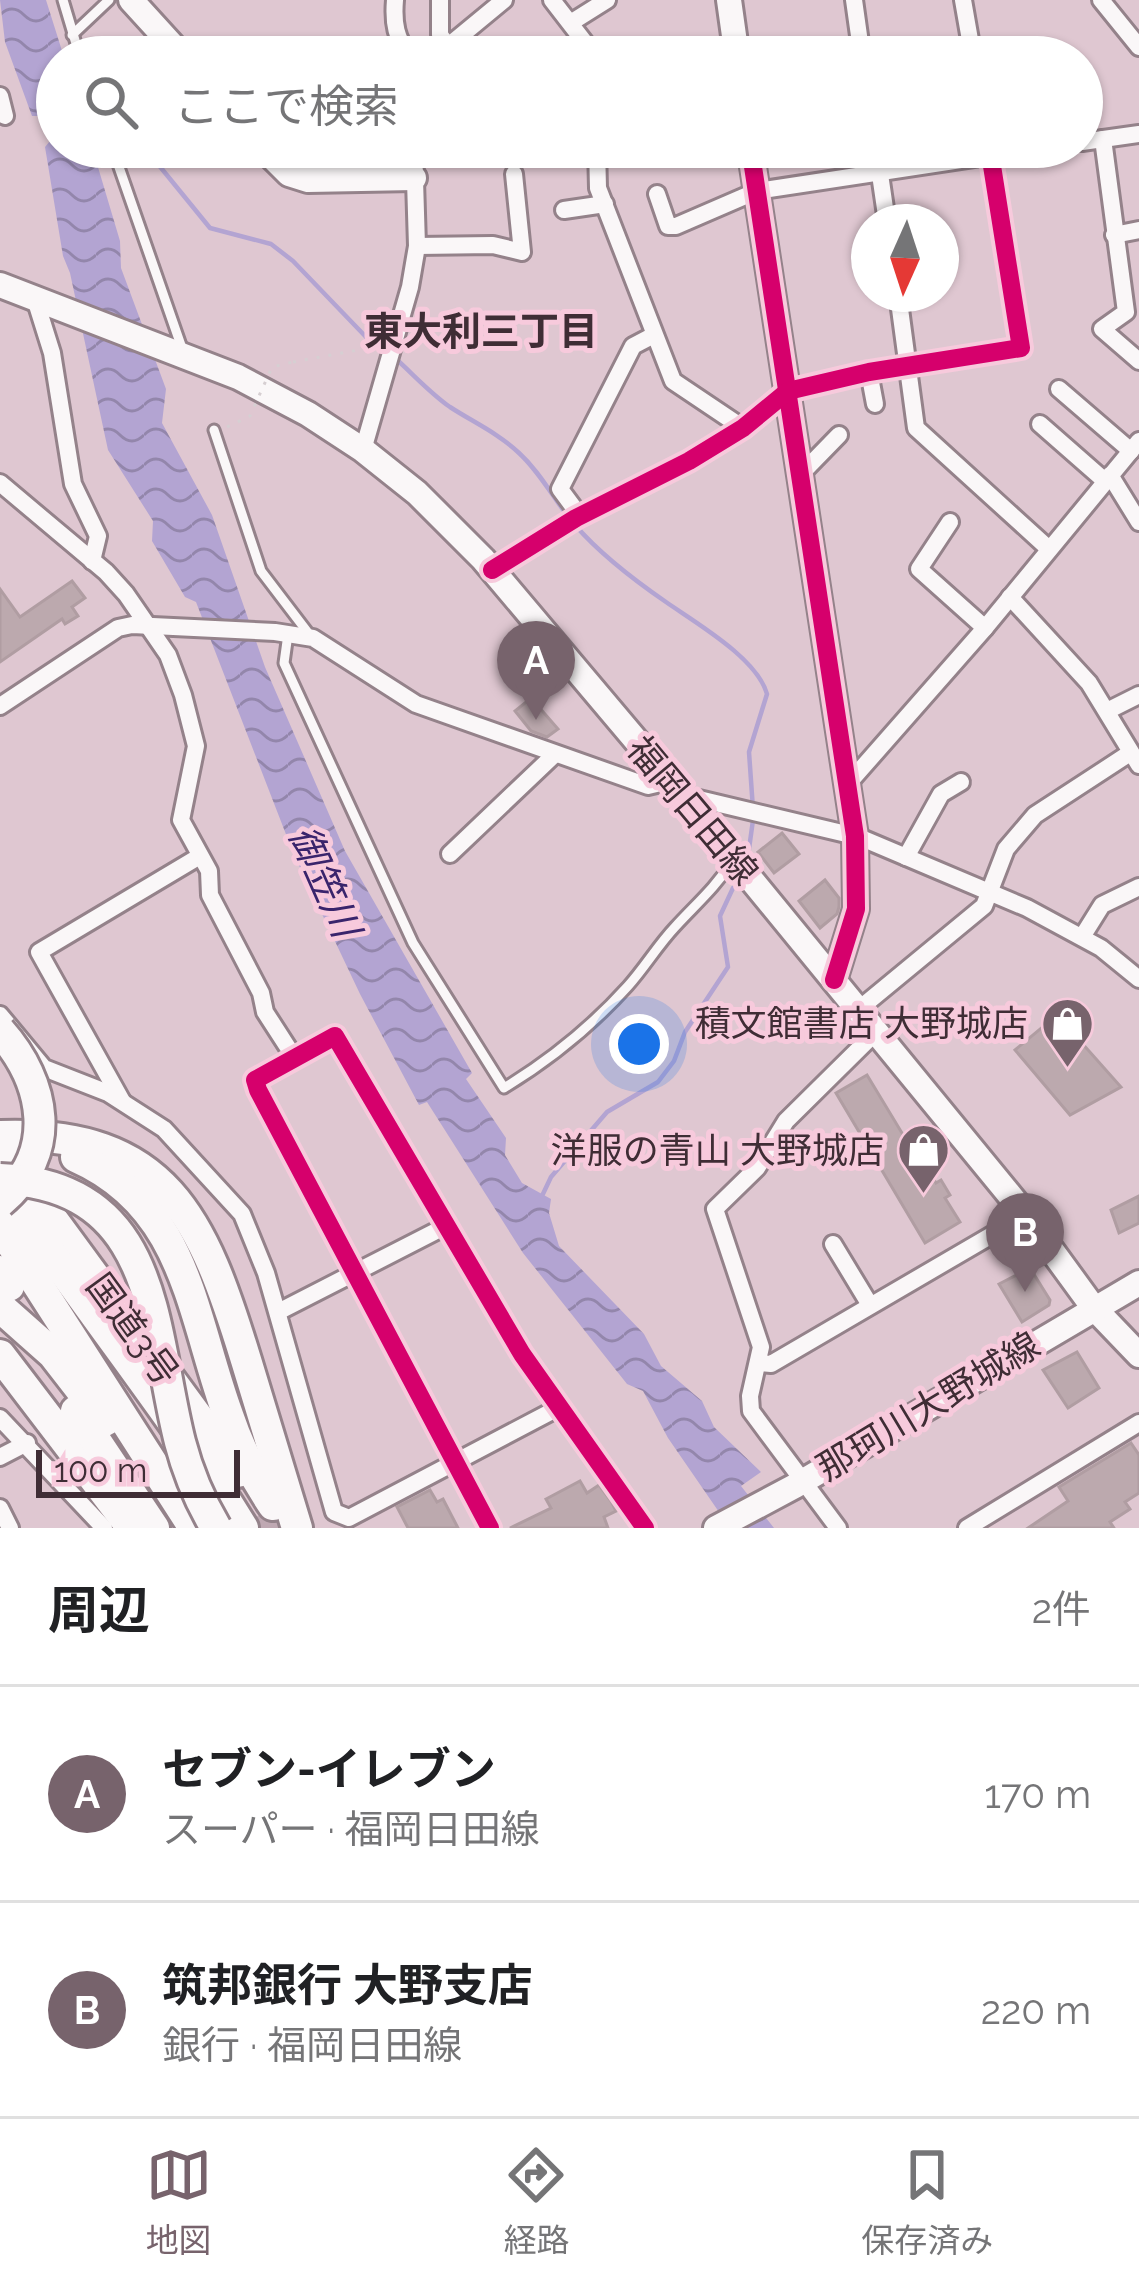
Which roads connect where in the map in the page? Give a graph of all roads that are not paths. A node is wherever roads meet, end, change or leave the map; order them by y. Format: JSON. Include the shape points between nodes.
{"nodes":[{"id":1,"x":63,"y":0,"type":"edge"},
{"id":2,"x":109,"y":0,"type":"edge"},
{"id":3,"x":131,"y":0,"type":"edge"},
{"id":4,"x":395,"y":0,"type":"edge"},
{"id":5,"x":440,"y":0,"type":"edge"},
{"id":6,"x":504,"y":0,"type":"edge"},
{"id":7,"x":552,"y":0,"type":"edge"},
{"id":8,"x":607,"y":0,"type":"edge"},
{"id":9,"x":729,"y":0,"type":"edge"},
{"id":10,"x":854,"y":0,"type":"edge"},
{"id":11,"x":964,"y":0,"type":"edge"},
{"id":12,"x":1101,"y":0,"type":"edge"},
{"id":13,"x":572,"y":22,"type":"junction"},
{"id":14,"x":72,"y":34,"type":"joint"},
{"id":15,"x":164,"y":36,"type":"edge"},
{"id":16,"x":398,"y":36,"type":"edge"},
{"id":17,"x":440,"y":36,"type":"edge"},
{"id":18,"x":460,"y":36,"type":"edge"},
{"id":19,"x":582,"y":36,"type":"edge"},
{"id":20,"x":733,"y":36,"type":"edge"},
{"id":21,"x":859,"y":36,"type":"edge"},
{"id":22,"x":970,"y":36,"type":"edge"},
{"id":23,"x":1139,"y":47,"type":"edge"},
{"id":24,"x":0,"y":96,"type":"edge"},
{"id":25,"x":5,"y":116,"type":"dead end"},
{"id":26,"x":1139,"y":134,"type":"edge"},
{"id":27,"x":1103,"y":140,"type":"joint"},
{"id":28,"x":119,"y":168,"type":"edge"},
{"id":29,"x":283,"y":168,"type":"edge"},
{"id":30,"x":414,"y":168,"type":"edge"},
{"id":31,"x":598,"y":168,"type":"edge"},
{"id":32,"x":753,"y":168,"type":"edge"},
{"id":33,"x":879,"y":168,"type":"edge"},
{"id":34,"x":901,"y":168,"type":"edge"},
{"id":35,"x":993,"y":168,"type":"edge"},
{"id":36,"x":880,"y":172,"type":"junction"},
{"id":37,"x":514,"y":174,"type":"dead end"},
{"id":38,"x":414,"y":178,"type":"junction"},
{"id":39,"x":757,"y":191,"type":"junction"},
{"id":40,"x":657,"y":194,"type":"dead end"},
{"id":41,"x":605,"y":204,"type":"junction"},
{"id":42,"x":884,"y":204,"type":"edge"},
{"id":43,"x":564,"y":210,"type":"dead end"},
{"id":44,"x":1139,"y":230,"type":"edge"},
{"id":45,"x":1114,"y":235,"type":"junction"},
{"id":46,"x":417,"y":246,"type":"junction"},
{"id":47,"x":0,"y":285,"type":"edge"},
{"id":48,"x":44,"y":304,"type":"junction"},
{"id":49,"x":900,"y":312,"type":"edge"},
{"id":50,"x":653,"y":334,"type":"junction"},
{"id":51,"x":178,"y":354,"type":"junction"},
{"id":52,"x":1139,"y":361,"type":"edge"},
{"id":53,"x":908,"y":366,"type":"junction"},
{"id":54,"x":869,"y":372,"type":"junction"},
{"id":55,"x":1059,"y":388,"type":"dead end"},
{"id":56,"x":788,"y":391,"type":"junction"},
{"id":57,"x":874,"y":404,"type":"dead end"},
{"id":58,"x":1040,"y":424,"type":"dead end"},
{"id":59,"x":743,"y":428,"type":"junction"},
{"id":60,"x":214,"y":430,"type":"dead end"},
{"id":61,"x":838,"y":436,"type":"dead end"},
{"id":62,"x":1135,"y":446,"type":"edge"},
{"id":63,"x":363,"y":449,"type":"junction"},
{"id":64,"x":801,"y":474,"type":"junction"},
{"id":65,"x":1108,"y":478,"type":"junction"},
{"id":66,"x":0,"y":483,"type":"edge"},
{"id":67,"x":575,"y":519,"type":"junction"},
{"id":68,"x":950,"y":522,"type":"dead end"},
{"id":69,"x":1139,"y":522,"type":"edge"},
{"id":70,"x":1049,"y":549,"type":"junction"},
{"id":71,"x":92,"y":561,"type":"junction"},
{"id":72,"x":492,"y":570,"type":"junction"},
{"id":73,"x":1010,"y":597,"type":"junction"},
{"id":74,"x":152,"y":626,"type":"junction"},
{"id":75,"x":985,"y":628,"type":"junction"},
{"id":76,"x":282,"y":633,"type":"junction"},
{"id":77,"x":313,"y":638,"type":"junction"},
{"id":78,"x":1139,"y":694,"type":"edge"},
{"id":79,"x":0,"y":706,"type":"edge"},
{"id":80,"x":1107,"y":711,"type":"junction"},
{"id":81,"x":554,"y":755,"type":"junction"},
{"id":82,"x":1135,"y":759,"type":"edge"},
{"id":83,"x":961,"y":782,"type":"dead end"},
{"id":84,"x":847,"y":785,"type":"junction"},
{"id":85,"x":676,"y":788,"type":"junction"},
{"id":86,"x":856,"y":836,"type":"junction"},
{"id":87,"x":450,"y":854,"type":"dead end"},
{"id":88,"x":200,"y":856,"type":"junction"},
{"id":89,"x":906,"y":857,"type":"junction"},
{"id":90,"x":734,"y":858,"type":"junction"},
{"id":91,"x":1139,"y":887,"type":"edge"},
{"id":92,"x":987,"y":891,"type":"junction"},
{"id":93,"x":1082,"y":937,"type":"junction"},
{"id":94,"x":1139,"y":979,"type":"edge"},
{"id":95,"x":834,"y":980,"type":"junction"},
{"id":96,"x":858,"y":1010,"type":"junction"},
{"id":97,"x":0,"y":1015,"type":"edge"},
{"id":98,"x":0,"y":1031,"type":"edge"},
{"id":99,"x":876,"y":1032,"type":"junction"},
{"id":100,"x":294,"y":1058,"type":"junction"},
{"id":101,"x":123,"y":1101,"type":"junction"},
{"id":102,"x":10,"y":1142,"type":"edge"},
{"id":103,"x":0,"y":1179,"type":"edge"},
{"id":104,"x":0,"y":1202,"type":"edge"},
{"id":105,"x":1026,"y":1215,"type":"junction"},
{"id":106,"x":0,"y":1226,"type":"edge"},
{"id":107,"x":446,"y":1226,"type":"junction"},
{"id":108,"x":833,"y":1244,"type":"dead end"},
{"id":109,"x":355,"y":1275,"type":"junction"},
{"id":110,"x":1139,"y":1283,"type":"edge"},
{"id":111,"x":3,"y":1288,"type":"edge"},
{"id":112,"x":870,"y":1305,"type":"junction"},
{"id":113,"x":1093,"y":1307,"type":"junction"},
{"id":114,"x":278,"y":1312,"type":"junction"},
{"id":115,"x":0,"y":1354,"type":"edge"},
{"id":116,"x":1139,"y":1355,"type":"edge"},
{"id":117,"x":759,"y":1363,"type":"junction"},
{"id":118,"x":94,"y":1404,"type":"junction"},
{"id":119,"x":558,"y":1408,"type":"junction"},
{"id":120,"x":0,"y":1418,"type":"edge"},
{"id":121,"x":1137,"y":1430,"type":"edge"},
{"id":122,"x":26,"y":1443,"type":"junction"},
{"id":123,"x":0,"y":1457,"type":"edge"},
{"id":124,"x":455,"y":1463,"type":"junction"},
{"id":125,"x":800,"y":1484,"type":"junction"},
{"id":126,"x":0,"y":1508,"type":"edge"},
{"id":127,"x":261,"y":1514,"type":"edge"},
{"id":128,"x":10,"y":1528,"type":"edge"},
{"id":129,"x":104,"y":1528,"type":"edge"},
{"id":130,"x":132,"y":1528,"type":"edge"},
{"id":131,"x":154,"y":1528,"type":"edge"},
{"id":132,"x":182,"y":1528,"type":"edge"},
{"id":133,"x":194,"y":1528,"type":"edge"},
{"id":134,"x":216,"y":1528,"type":"edge"},
{"id":135,"x":297,"y":1528,"type":"tunnel mouth"},
{"id":136,"x":490,"y":1528,"type":"edge"},
{"id":137,"x":646,"y":1528,"type":"edge"},
{"id":138,"x":716,"y":1528,"type":"edge"},
{"id":139,"x":838,"y":1528,"type":"edge"},
{"id":140,"x":967,"y":1528,"type":"edge"}],
"edges":[{"from":1,"to":14,"type":"lane"},
{"from":2,"to":14,"type":"lane"},
{"from":3,"to":15,"type":"main road"},
{"from":4,"to":16,"type":"street"},
{"from":5,"to":17,"type":"street"},
{"from":6,"to":18,"type":"street"},
{"from":7,"to":13,"type":"street"},
{"from":8,"to":13,"type":"street"},
{"from":9,"to":20,"type":"main road"},
{"from":10,"to":21,"type":"street"},
{"from":11,"to":22,"type":"street"},
{"from":12,"to":23,"type":"street"},
{"from":13,"to":19,"type":"street"},
{"from":24,"to":25,"type":"street"},
{"from":26,"to":27,"type":"street"},
{"from":27,"to":45,"type":"street"},
{"from":28,"to":51,"type":"lane"},
{"from":29,"to":38,"type":"main road","via":[[308,180]]},
{"from":30,"to":38,"type":"street"},
{"from":31,"to":41,"type":"street"},
{"from":32,"to":39,"type":"main road"},
{"from":33,"to":36,"type":"street"},
{"from":34,"to":36,"type":"street"},
{"from":35,"to":53,"type":"street","via":[[1021,348]]},
{"from":36,"to":39,"type":"street"},
{"from":36,"to":42,"type":"street"},
{"from":37,"to":46,"type":"street","via":[[522,253],[493,245]]},
{"from":38,"to":46,"type":"street"},
{"from":39,"to":40,"type":"street","via":[[668,226]]},
{"from":39,"to":56,"type":"main road"},
{"from":41,"to":43,"type":"street"},
{"from":41,"to":50,"type":"street"},
{"from":44,"to":45,"type":"street"},
{"from":45,"to":52,"type":"street","via":[[1126,312],[1102,329]]},
{"from":46,"to":63,"type":"street"},
{"from":47,"to":48,"type":"main road"},
{"from":48,"to":51,"type":"main road","name":"福岡日田線"},
{"from":48,"to":71,"type":"street","via":[[74,484],[98,536]]},
{"from":49,"to":53,"type":"street"},
{"from":50,"to":59,"type":"street","via":[[673,381]]},
{"from":50,"to":67,"type":"street","via":[[633,346],[560,489]]},
{"from":51,"to":63,"type":"main road","name":"福岡日田線","via":[[238,377]]},
{"from":53,"to":54,"type":"street"},
{"from":53,"to":70,"type":"street","via":[[916,428]]},
{"from":54,"to":56,"type":"street"},
{"from":54,"to":57,"type":"street"},
{"from":55,"to":62,"type":"street"},
{"from":56,"to":59,"type":"street"},
{"from":56,"to":64,"type":"main road"},
{"from":58,"to":65,"type":"street"},
{"from":59,"to":67,"type":"street"},
{"from":60,"to":77,"type":"lane","via":[[261,571]]},
{"from":61,"to":64,"type":"street"},
{"from":62,"to":65,"type":"street"},
{"from":63,"to":72,"type":"main road","name":"福岡日田線"},
{"from":64,"to":84,"type":"main road"},
{"from":65,"to":69,"type":"street"},
{"from":65,"to":70,"type":"street"},
{"from":66,"to":71,"type":"street"},
{"from":67,"to":72,"type":"street"},
{"from":68,"to":75,"type":"street","via":[[919,569]]},
{"from":70,"to":73,"type":"street"},
{"from":71,"to":74,"type":"street"},
{"from":72,"to":85,"type":"main road","name":"福岡日田線"},
{"from":73,"to":75,"type":"street"},
{"from":73,"to":80,"type":"street"},
{"from":74,"to":76,"type":"street"},
{"from":74,"to":79,"type":"street","via":[[105,634]]},
{"from":74,"to":88,"type":"street","via":[[196,746],[181,820]]},
{"from":75,"to":84,"type":"street"},
{"from":76,"to":77,"type":"street"},
{"from":76,"to":90,"type":"lane","via":[[284,663],[413,943],[504,1088],[600,1015]]},
{"from":77,"to":81,"type":"street","via":[[416,704]]},
{"from":78,"to":80,"type":"street"},
{"from":80,"to":82,"type":"street"},
{"from":81,"to":85,"type":"street"},
{"from":81,"to":87,"type":"street"},
{"from":82,"to":92,"type":"street","via":[[1035,815],[1006,849]]},
{"from":83,"to":89,"type":"street","via":[[941,794]]},
{"from":84,"to":86,"type":"main road"},
{"from":85,"to":86,"type":"street"},
{"from":85,"to":90,"type":"main road","name":"福岡日田線"},
{"from":86,"to":89,"type":"street"},
{"from":86,"to":95,"type":"main road","via":[[856,909]]},
{"from":88,"to":100,"type":"street","via":[[210,895]]},
{"from":88,"to":101,"type":"street","via":[[39,952]]},
{"from":89,"to":92,"type":"street"},
{"from":90,"to":95,"type":"main road","name":"福岡日田線"},
{"from":91,"to":93,"type":"street","via":[[1102,904]]},
{"from":92,"to":93,"type":"street"},
{"from":92,"to":96,"type":"street","via":[[984,906]]},
{"from":93,"to":94,"type":"street"},
{"from":95,"to":96,"type":"main road","name":"福岡日田線"},
{"from":96,"to":99,"type":"main road","name":"福岡日田線"},
{"from":97,"to":101,"type":"street","via":[[44,1068]]},
{"from":98,"to":104,"type":"highway","bridge":true,"via":[[33,1079],[40,1115],[28,1170]]},
{"from":99,"to":105,"type":"main road","name":"福岡日田線"},
{"from":99,"to":117,"type":"street","via":[[716,1204],[761,1347]]},
{"from":100,"to":107,"type":"street","via":[[335,1036]]},
{"from":100,"to":109,"type":"street","via":[[255,1080]]},
{"from":101,"to":114,"type":"street","via":[[164,1129],[242,1214]]},
{"from":102,"to":127,"type":"highway","name":"国道3号"},
{"from":102,"to":127,"type":"highway","via":[[97,1167],[159,1222]]},
{"from":102,"to":135,"type":"highway","via":[[74,1140],[120,1156],[164,1187],[194,1223],[219,1273]]},
{"from":103,"to":127,"type":"highway","via":[[198,1456]]},
{"from":103,"to":134,"type":"highway","bridge":true,"via":[[72,1195],[129,1250],[155,1310],[187,1468]]},
{"from":105,"to":112,"type":"street"},
{"from":105,"to":113,"type":"main road","name":"福岡日田線"},
{"from":106,"to":118,"type":"highway"},
{"from":107,"to":109,"type":"street"},
{"from":107,"to":119,"type":"street"},
{"from":108,"to":112,"type":"street"},
{"from":109,"to":114,"type":"street"},
{"from":109,"to":124,"type":"street"},
{"from":110,"to":113,"type":"main road","name":"那珂川大野城線"},
{"from":111,"to":118,"type":"highway"},
{"from":112,"to":117,"type":"street","via":[[771,1364]]},
{"from":113,"to":116,"type":"main road","name":"福岡日田線"},
{"from":113,"to":125,"type":"main road","name":"那珂川大野城線"},
{"from":114,"to":124,"type":"street","via":[[334,1512],[349,1518]]},
{"from":115,"to":130,"type":"highway"},
{"from":117,"to":125,"type":"street","via":[[751,1411]]},
{"from":118,"to":131,"type":"highway"},
{"from":118,"to":132,"type":"highway"},
{"from":118,"to":133,"type":"highway"},
{"from":119,"to":124,"type":"street"},
{"from":119,"to":137,"type":"street"},
{"from":120,"to":122,"type":"street"},
{"from":121,"to":140,"type":"street"},
{"from":122,"to":123,"type":"street"},
{"from":122,"to":129,"type":"street"},
{"from":124,"to":136,"type":"street"},
{"from":125,"to":138,"type":"main road","name":"那珂川大野城線"},
{"from":125,"to":139,"type":"street"},
{"from":126,"to":128,"type":"street"}]}
